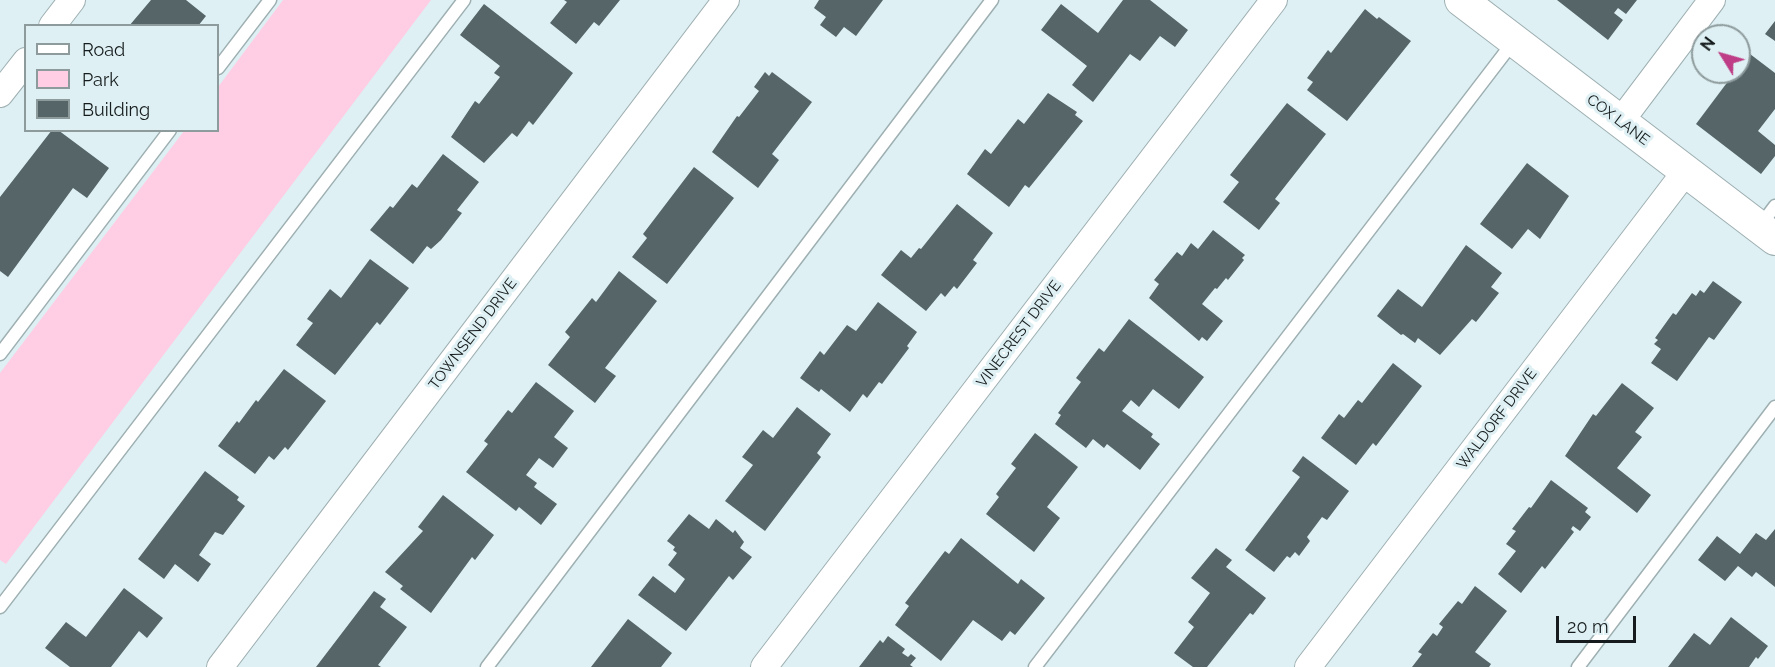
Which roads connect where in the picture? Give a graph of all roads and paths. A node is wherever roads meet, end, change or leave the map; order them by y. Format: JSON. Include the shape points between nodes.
{"nodes":[{"id":1,"x":72,"y":0,"type":"edge"},
{"id":2,"x":270,"y":0,"type":"edge"},
{"id":3,"x":464,"y":0,"type":"edge"},
{"id":4,"x":726,"y":0,"type":"edge"},
{"id":5,"x":992,"y":0,"type":"edge"},
{"id":6,"x":1274,"y":0,"type":"edge"},
{"id":7,"x":1712,"y":0,"type":"edge"},
{"id":8,"x":1475,"y":4,"type":"edge"},
{"id":9,"x":54,"y":24,"type":"edge"},
{"id":10,"x":1514,"y":41,"type":"junction"},
{"id":11,"x":24,"y":64,"type":"edge"},
{"id":12,"x":219,"y":67,"type":"edge"},
{"id":13,"x":0,"y":94,"type":"edge"},
{"id":14,"x":1620,"y":122,"type":"junction"},
{"id":15,"x":168,"y":132,"type":"edge"},
{"id":16,"x":1686,"y":171,"type":"junction"},
{"id":17,"x":1770,"y":224,"type":"edge"},
{"id":18,"x":0,"y":354,"type":"edge"},
{"id":19,"x":1775,"y":407,"type":"edge"},
{"id":20,"x":2,"y":604,"type":"edge"},
{"id":21,"x":220,"y":667,"type":"edge"},
{"id":22,"x":487,"y":667,"type":"edge"},
{"id":23,"x":764,"y":667,"type":"edge"},
{"id":24,"x":1035,"y":667,"type":"edge"},
{"id":25,"x":1308,"y":667,"type":"edge"},
{"id":26,"x":1578,"y":667,"type":"edge"}],
"edges":[{"from":1,"to":9,"type":"street"},
{"from":2,"to":12,"type":"lane"},
{"from":3,"to":20,"type":"lane"},
{"from":4,"to":21,"type":"street","name":"TOWNSEND DRIVE"},
{"from":5,"to":22,"type":"lane"},
{"from":6,"to":23,"type":"street","name":"VINECREST DRIVE"},
{"from":7,"to":14,"type":"street"},
{"from":8,"to":10,"type":"street","name":"COX LANE"},
{"from":10,"to":14,"type":"street","name":"COX LANE"},
{"from":10,"to":24,"type":"lane"},
{"from":11,"to":13,"type":"street"},
{"from":14,"to":16,"type":"street","name":"COX LANE"},
{"from":15,"to":18,"type":"lane"},
{"from":16,"to":17,"type":"street","name":"COX LANE"},
{"from":16,"to":25,"type":"street","name":"WALDORF DRIVE"},
{"from":19,"to":26,"type":"lane"}]}
